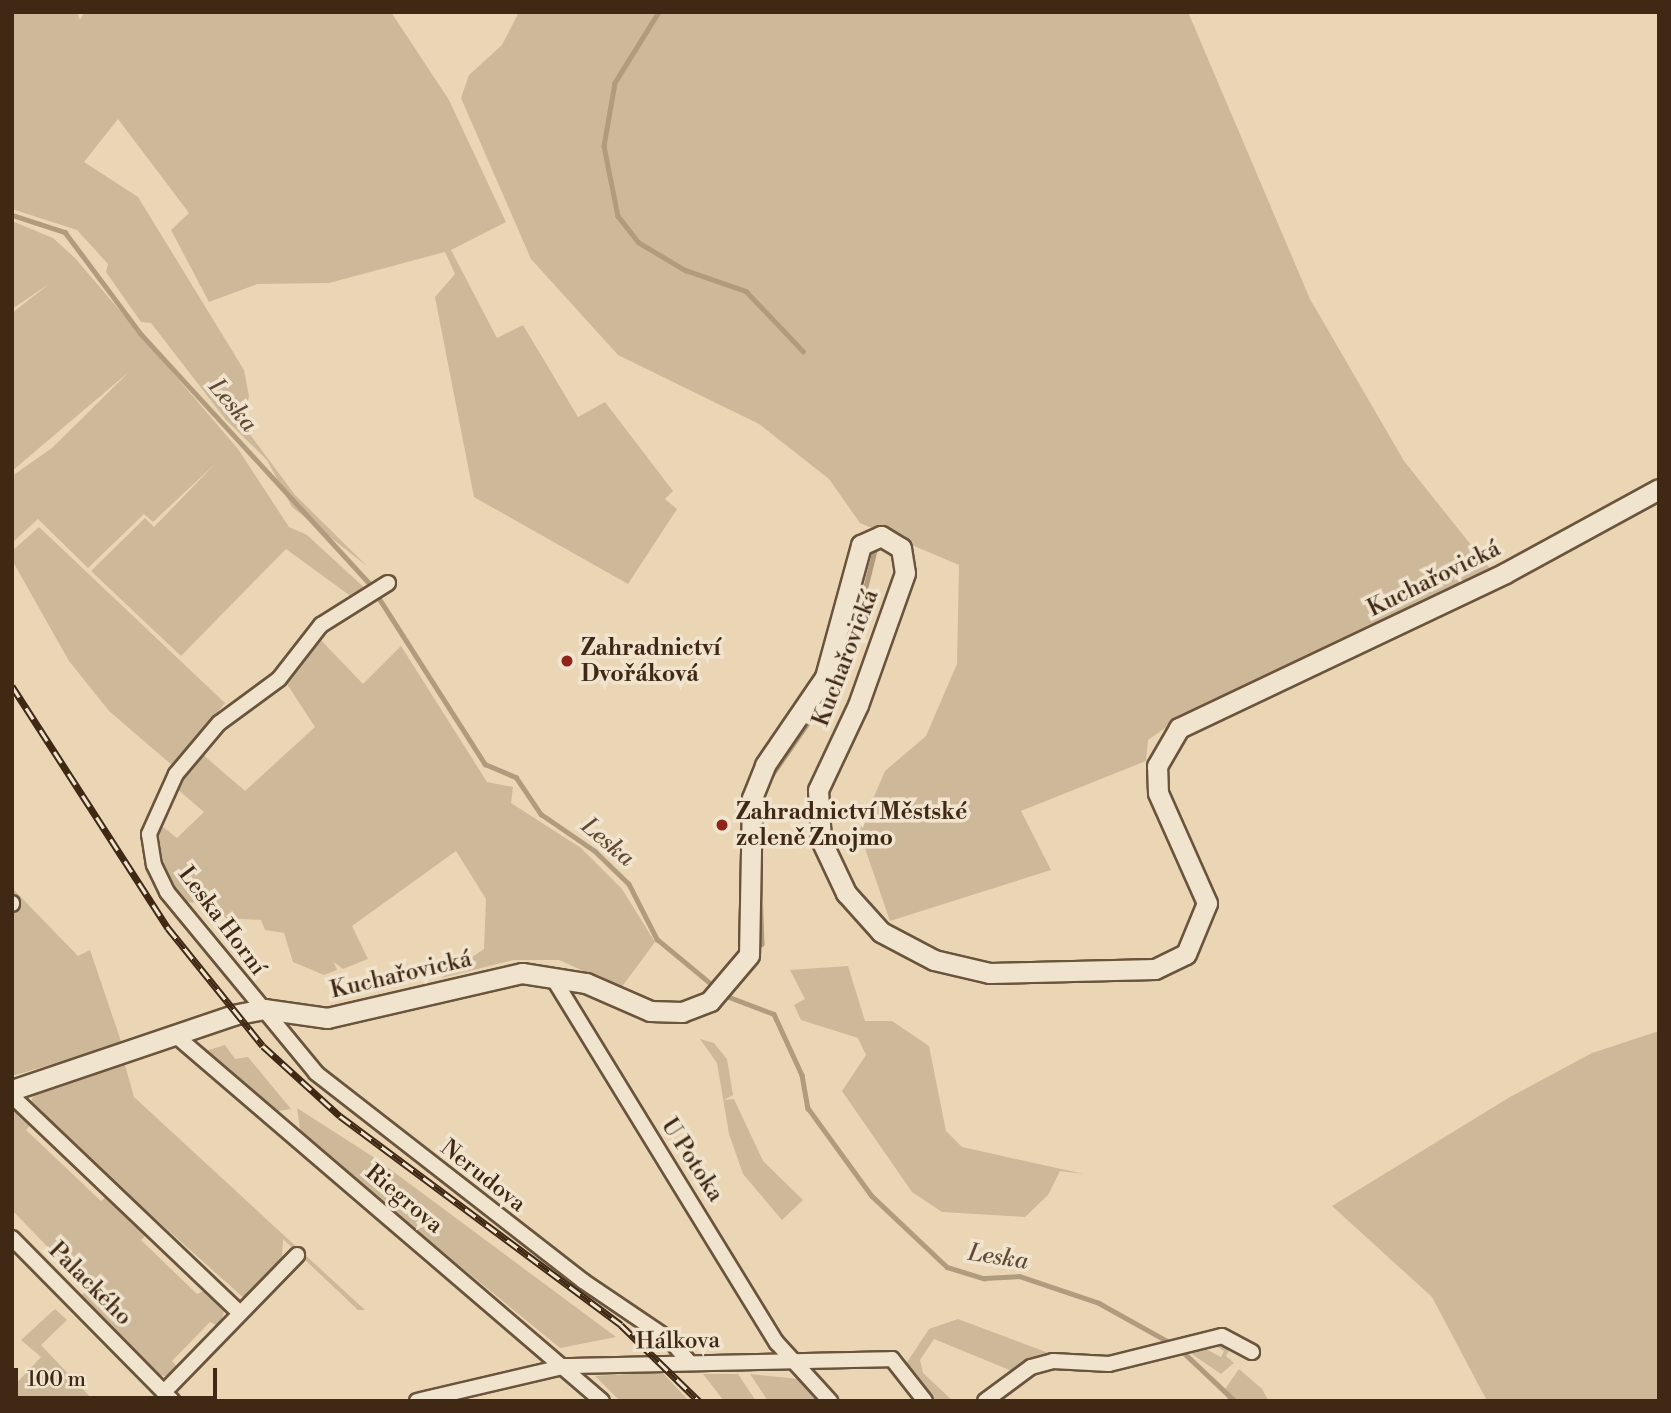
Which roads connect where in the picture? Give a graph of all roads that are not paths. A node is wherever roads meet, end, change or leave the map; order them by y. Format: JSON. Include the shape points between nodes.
{"nodes":[{"id":1,"x":1659,"y":489,"type":"edge"},
{"id":2,"x":380,"y":588,"type":"dead end"},
{"id":3,"x":553,"y":978,"type":"junction"},
{"id":4,"x":264,"y":1009,"type":"junction"},
{"id":5,"x":175,"y":1035,"type":"junction"},
{"id":6,"x":12,"y":1090,"type":"edge"},
{"id":7,"x":12,"y":1096,"type":"edge"},
{"id":8,"x":12,"y":1238,"type":"edge"},
{"id":9,"x":297,"y":1255,"type":"dead end"},
{"id":10,"x":239,"y":1312,"type":"junction"},
{"id":11,"x":1252,"y":1352,"type":"dead end"},
{"id":12,"x":689,"y":1362,"type":"junction"},
{"id":13,"x":800,"y":1362,"type":"junction"},
{"id":14,"x":566,"y":1366,"type":"junction"},
{"id":15,"x":168,"y":1396,"type":"edge"},
{"id":16,"x":417,"y":1401,"type":"edge"},
{"id":17,"x":602,"y":1401,"type":"edge"},
{"id":18,"x":830,"y":1401,"type":"edge"},
{"id":19,"x":925,"y":1401,"type":"edge"},
{"id":20,"x":985,"y":1401,"type":"edge"}],
"edges":[{"from":1,"to":3,"type":"street","name":"Kuchařovická","via":[[1505,573],[1179,728],[1157,766],[1158,793],[1206,903],[1186,954],[1155,969],[990,973],[934,960],[881,932],[846,893],[821,840],[818,790],[858,705],[907,561],[892,540],[871,538],[854,559],[841,635],[825,677],[765,765],[752,798],[749,955],[732,982],[710,1000],[682,1013],[650,1011],[586,983]]},
{"from":2,"to":4,"type":"street","name":"Leska Horní","via":[[321,625],[279,679],[219,723],[176,775],[153,818],[150,848],[167,892]]},
{"from":3,"to":4,"type":"street","name":"Kuchařovická","via":[[522,974],[327,1018]]},
{"from":3,"to":13,"type":"street","name":"U Potoka","via":[[777,1343]]},
{"from":4,"to":5,"type":"street","name":"Kuchařovická"},
{"from":4,"to":12,"type":"street","name":"Nerudova","via":[[316,1073],[531,1241],[670,1340]]},
{"from":5,"to":6,"type":"street","name":"Kuchařovická"},
{"from":5,"to":14,"type":"street","name":"Riegrova"},
{"from":7,"to":10,"type":"street"},
{"from":8,"to":15,"type":"street","name":"Palackého"},
{"from":9,"to":10,"type":"street","name":"Palackého"},
{"from":10,"to":15,"type":"street","name":"Palackého"},
{"from":11,"to":20,"type":"street","via":[[1222,1336],[1109,1364],[1053,1361],[1031,1367]]},
{"from":12,"to":13,"type":"street","name":"Hálkova"},
{"from":12,"to":14,"type":"street","name":"Hálkova"},
{"from":13,"to":18,"type":"street","name":"U Potoka"},
{"from":13,"to":19,"type":"street","name":"Hálkova","via":[[892,1359]]},
{"from":14,"to":16,"type":"street","name":"Hálkova"},
{"from":14,"to":17,"type":"street","name":"Riegrova"}]}
